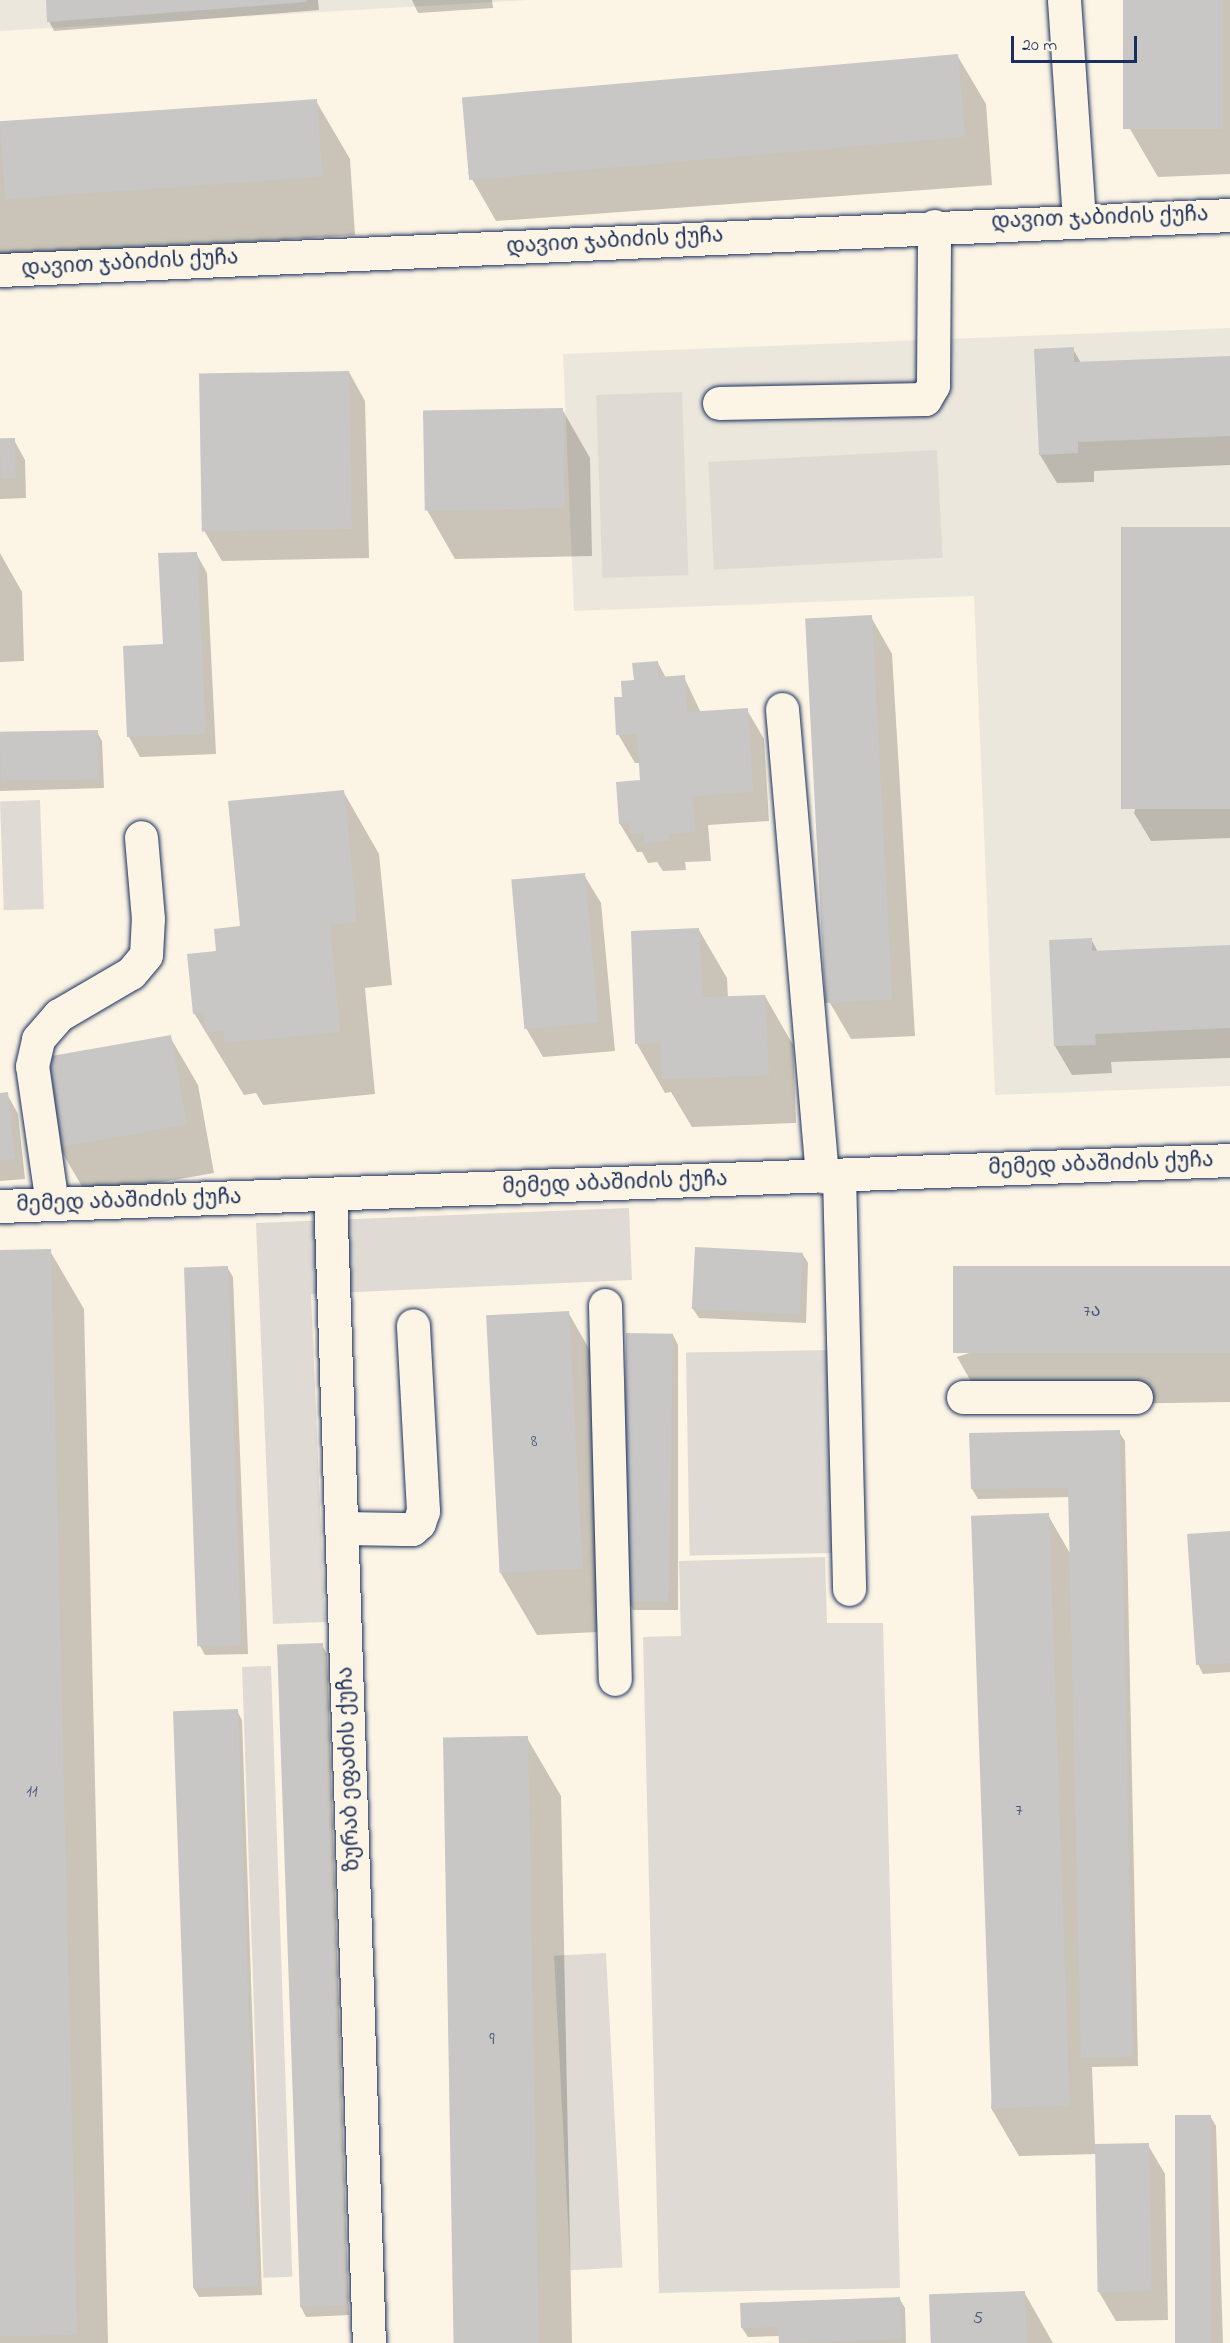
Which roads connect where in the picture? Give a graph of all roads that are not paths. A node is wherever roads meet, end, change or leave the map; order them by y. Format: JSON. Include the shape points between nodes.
{"nodes":[{"id":1,"x":1064,"y":0,"type":"edge"},
{"id":2,"x":1230,"y":215,"type":"edge"},
{"id":3,"x":1078,"y":219,"type":"junction"},
{"id":4,"x":934,"y":225,"type":"junction"},
{"id":5,"x":0,"y":270,"type":"edge"},
{"id":6,"x":719,"y":403,"type":"dead end"},
{"id":7,"x":782,"y":709,"type":"dead end"},
{"id":8,"x":141,"y":837,"type":"dead end"},
{"id":9,"x":1230,"y":1160,"type":"edge"},
{"id":10,"x":831,"y":1175,"type":"junction"},
{"id":11,"x":330,"y":1194,"type":"junction"},
{"id":12,"x":52,"y":1204,"type":"junction"},
{"id":13,"x":0,"y":1206,"type":"edge"},
{"id":14,"x":605,"y":1305,"type":"dead end"},
{"id":15,"x":413,"y":1325,"type":"dead end"},
{"id":16,"x":1136,"y":1397,"type":"dead end"},
{"id":17,"x":963,"y":1398,"type":"dead end"},
{"id":18,"x":343,"y":1528,"type":"junction"},
{"id":19,"x":849,"y":1589,"type":"dead end"},
{"id":20,"x":615,"y":1679,"type":"dead end"},
{"id":21,"x":369,"y":2343,"type":"edge"}],
"edges":[{"from":1,"to":3,"type":"street"},
{"from":2,"to":3,"type":"street","name":"დავით ჯაბიძის ქუჩა"},
{"from":3,"to":4,"type":"street","name":"დავით ჯაბიძის ქუჩა"},
{"from":4,"to":5,"type":"street","name":"დავით ჯაბიძის ქუჩა"},
{"from":4,"to":6,"type":"street","via":[[933,385],[925,399]]},
{"from":7,"to":10,"type":"street"},
{"from":8,"to":12,"type":"street","via":[[148,919],[146,955],[131,973],[59,1015],[38,1039],[32,1066]]},
{"from":9,"to":10,"type":"street","name":"მემედ აბაშიძის ქუჩა"},
{"from":10,"to":11,"type":"street","name":"მემედ აბაშიძის ქუჩა"},
{"from":10,"to":19,"type":"street"},
{"from":11,"to":12,"type":"street","name":"მემედ აბაშიძის ქუჩა"},
{"from":11,"to":18,"type":"street","name":"ზურაბ ეფაძის ქუჩა"},
{"from":12,"to":13,"type":"street","name":"მემედ აბაშიძის ქუჩა"},
{"from":14,"to":20,"type":"street"},
{"from":15,"to":18,"type":"street","via":[[423,1510],[419,1523],[412,1529]]},
{"from":16,"to":17,"type":"street"},
{"from":18,"to":21,"type":"street","name":"ზურაბ ეფაძის ქუჩა"}]}
